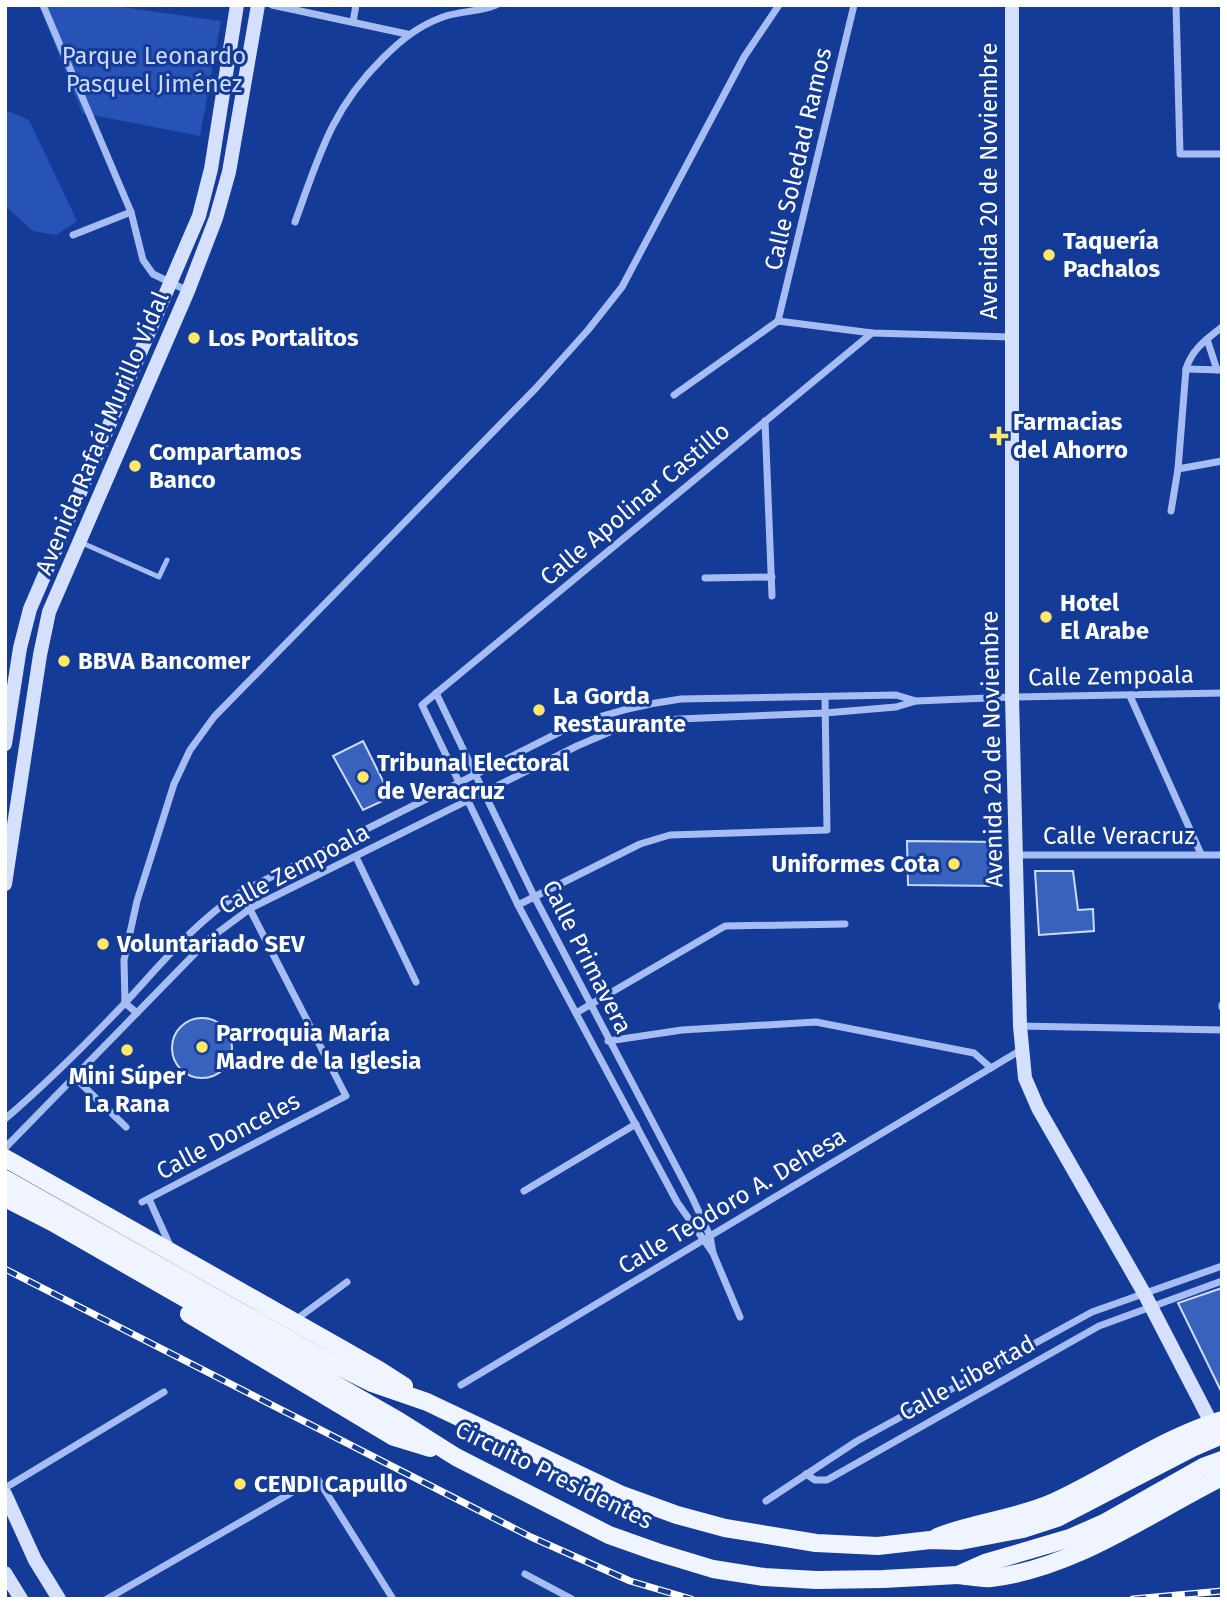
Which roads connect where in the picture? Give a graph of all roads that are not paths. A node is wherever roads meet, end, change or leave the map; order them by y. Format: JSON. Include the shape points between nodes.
{"nodes":[{"id":1,"x":43,"y":5,"type":"edge"},
{"id":2,"x":237,"y":5,"type":"edge"},
{"id":3,"x":258,"y":5,"type":"edge"},
{"id":4,"x":272,"y":5,"type":"edge"},
{"id":5,"x":356,"y":5,"type":"edge"},
{"id":6,"x":779,"y":5,"type":"edge"},
{"id":7,"x":854,"y":5,"type":"edge"},
{"id":8,"x":1012,"y":5,"type":"edge"},
{"id":9,"x":1176,"y":5,"type":"edge"},
{"id":10,"x":493,"y":6,"type":"edge"},
{"id":11,"x":353,"y":22,"type":"junction"},
{"id":12,"x":407,"y":34,"type":"junction"},
{"id":13,"x":1222,"y":154,"type":"edge"},
{"id":14,"x":131,"y":212,"type":"junction"},
{"id":15,"x":295,"y":222,"type":"dead end"},
{"id":16,"x":73,"y":235,"type":"dead end"},
{"id":17,"x":170,"y":283,"type":"junction"},
{"id":18,"x":188,"y":291,"type":"junction"},
{"id":19,"x":778,"y":321,"type":"junction"},
{"id":20,"x":1222,"y":327,"type":"edge"},
{"id":21,"x":872,"y":333,"type":"junction"},
{"id":22,"x":1012,"y":337,"type":"junction"},
{"id":23,"x":1207,"y":339,"type":"junction"},
{"id":24,"x":1186,"y":369,"type":"junction"},
{"id":25,"x":1219,"y":370,"type":"edge"},
{"id":26,"x":674,"y":395,"type":"dead end"},
{"id":27,"x":765,"y":421,"type":"junction"},
{"id":28,"x":1222,"y":461,"type":"edge"},
{"id":29,"x":1178,"y":469,"type":"junction"},
{"id":30,"x":1171,"y":511,"type":"dead end"},
{"id":31,"x":79,"y":542,"type":"junction"},
{"id":32,"x":167,"y":560,"type":"dead end"},
{"id":33,"x":772,"y":577,"type":"junction"},
{"id":34,"x":705,"y":578,"type":"dead end"},
{"id":35,"x":772,"y":596,"type":"dead end"},
{"id":36,"x":436,"y":693,"type":"junction"},
{"id":37,"x":1222,"y":693,"type":"edge"},
{"id":38,"x":1130,"y":696,"type":"junction"},
{"id":39,"x":1012,"y":697,"type":"junction"},
{"id":40,"x":825,"y":698,"type":"junction"},
{"id":41,"x":916,"y":701,"type":"junction"},
{"id":42,"x":422,"y":705,"type":"joint"},
{"id":43,"x":825,"y":713,"type":"junction"},
{"id":44,"x":5,"y":744,"type":"edge"},
{"id":45,"x":477,"y":776,"type":"junction"},
{"id":46,"x":460,"y":783,"type":"junction"},
{"id":47,"x":486,"y":793,"type":"junction"},
{"id":48,"x":469,"y":801,"type":"junction"},
{"id":49,"x":1201,"y":854,"type":"junction"},
{"id":50,"x":1016,"y":855,"type":"junction"},
{"id":51,"x":1222,"y":855,"type":"edge"},
{"id":52,"x":356,"y":857,"type":"junction"},
{"id":53,"x":5,"y":884,"type":"edge"},
{"id":54,"x":241,"y":892,"type":"junction"},
{"id":55,"x":534,"y":896,"type":"junction"},
{"id":56,"x":518,"y":905,"type":"junction"},
{"id":57,"x":251,"y":908,"type":"junction"},
{"id":58,"x":845,"y":924,"type":"dead end"},
{"id":59,"x":416,"y":982,"type":"dead end"},
{"id":60,"x":125,"y":1003,"type":"junction"},
{"id":61,"x":590,"y":1003,"type":"junction"},
{"id":62,"x":137,"y":1013,"type":"junction"},
{"id":63,"x":576,"y":1013,"type":"junction"},
{"id":64,"x":1020,"y":1026,"type":"junction"},
{"id":65,"x":1222,"y":1030,"type":"edge"},
{"id":66,"x":608,"y":1041,"type":"junction"},
{"id":67,"x":1022,"y":1050,"type":"junction"},
{"id":68,"x":991,"y":1068,"type":"junction"},
{"id":69,"x":75,"y":1077,"type":"junction"},
{"id":70,"x":5,"y":1119,"type":"edge"},
{"id":71,"x":636,"y":1124,"type":"junction"},
{"id":72,"x":127,"y":1127,"type":"dead end"},
{"id":73,"x":5,"y":1148,"type":"edge"},
{"id":74,"x":5,"y":1158,"type":"edge"},
{"id":75,"x":5,"y":1179,"type":"edge"},
{"id":76,"x":524,"y":1191,"type":"dead end"},
{"id":77,"x":5,"y":1198,"type":"edge"},
{"id":78,"x":5,"y":1211,"type":"edge"},
{"id":79,"x":101,"y":1212,"type":"junction"},
{"id":80,"x":706,"y":1238,"type":"junction"},
{"id":81,"x":81,"y":1250,"type":"junction"},
{"id":82,"x":175,"y":1255,"type":"junction"},
{"id":83,"x":1222,"y":1266,"type":"edge"},
{"id":84,"x":1222,"y":1281,"type":"edge"},
{"id":85,"x":346,"y":1282,"type":"dead end"},
{"id":86,"x":1147,"y":1300,"type":"junction"},
{"id":87,"x":1092,"y":1312,"type":"junction"},
{"id":88,"x":740,"y":1317,"type":"dead end"},
{"id":89,"x":293,"y":1322,"type":"junction"},
{"id":90,"x":1099,"y":1326,"type":"junction"},
{"id":91,"x":320,"y":1366,"type":"junction"},
{"id":92,"x":461,"y":1385,"type":"dead end"},
{"id":93,"x":164,"y":1392,"type":"dead end"},
{"id":94,"x":427,"y":1402,"type":"junction"},
{"id":95,"x":1217,"y":1426,"type":"edge"},
{"id":96,"x":1222,"y":1441,"type":"edge"},
{"id":97,"x":456,"y":1457,"type":"junction"},
{"id":98,"x":1222,"y":1460,"type":"edge"},
{"id":99,"x":806,"y":1474,"type":"junction"},
{"id":100,"x":1222,"y":1477,"type":"edge"},
{"id":101,"x":5,"y":1489,"type":"edge"},
{"id":102,"x":5,"y":1494,"type":"edge"},
{"id":103,"x":766,"y":1501,"type":"dead end"},
{"id":104,"x":930,"y":1540,"type":"junction"},
{"id":105,"x":5,"y":1573,"type":"edge"},
{"id":106,"x":525,"y":1574,"type":"dead end"},
{"id":107,"x":958,"y":1575,"type":"junction"},
{"id":108,"x":388,"y":1597,"type":"edge"},
{"id":109,"x":21,"y":1599,"type":"edge"},
{"id":110,"x":59,"y":1599,"type":"edge"},
{"id":111,"x":107,"y":1599,"type":"edge"},
{"id":112,"x":572,"y":1599,"type":"edge"}],
"edges":[{"from":1,"to":14,"type":"street"},
{"from":2,"to":17,"type":"main road","name":"Avenida Rafaél Murillo Vidal","via":[[211,169],[199,216]]},
{"from":3,"to":18,"type":"main road","name":"Avenida Rafaél Murillo Vidal","via":[[229,172]]},
{"from":4,"to":11,"type":"street"},
{"from":5,"to":11,"type":"street"},
{"from":6,"to":60,"type":"street","via":[[738,68],[622,287],[536,388],[214,717],[190,750],[174,784],[137,901],[124,960]]},
{"from":7,"to":19,"type":"street","name":"Calle Soledad Ramos"},
{"from":8,"to":22,"type":"main road","name":"Avenida 20 de Noviembre"},
{"from":9,"to":13,"type":"street","via":[[1180,154]]},
{"from":10,"to":12,"type":"street","via":[[444,16]]},
{"from":11,"to":12,"type":"street"},
{"from":12,"to":15,"type":"street","via":[[342,107]]},
{"from":14,"to":16,"type":"street"},
{"from":14,"to":17,"type":"street","via":[[143,260],[153,274]]},
{"from":17,"to":18,"type":"street"},
{"from":17,"to":44,"type":"main road","name":"Avenida Rafaél Murillo Vidal","via":[[30,609]]},
{"from":18,"to":31,"type":"main road","name":"Avenida Rafaél Murillo Vidal"},
{"from":19,"to":21,"type":"street"},
{"from":19,"to":26,"type":"street"},
{"from":20,"to":23,"type":"street"},
{"from":21,"to":22,"type":"street"},
{"from":21,"to":27,"type":"street","name":"Calle Apolinar Castillo"},
{"from":22,"to":39,"type":"main road","name":"Avenida 20 de Noviembre"},
{"from":23,"to":24,"type":"street","via":[[1190,357]]},
{"from":23,"to":25,"type":"street"},
{"from":24,"to":25,"type":"street"},
{"from":24,"to":29,"type":"street"},
{"from":27,"to":33,"type":"street"},
{"from":27,"to":36,"type":"street","name":"Calle Apolinar Castillo"},
{"from":28,"to":29,"type":"street"},
{"from":29,"to":30,"type":"street"},
{"from":31,"to":32,"type":"lane","via":[[159,577]]},
{"from":31,"to":53,"type":"main road","name":"Avenida Rafaél Murillo Vidal","via":[[49,612]]},
{"from":33,"to":34,"type":"street"},
{"from":33,"to":35,"type":"street"},
{"from":36,"to":42,"type":"street","name":"Calle Apolinar Castillo"},
{"from":36,"to":45,"type":"street","name":"Calle Primavera"},
{"from":37,"to":38,"type":"street","name":"Calle Zempoala"},
{"from":38,"to":39,"type":"street","name":"Calle Zempoala"},
{"from":38,"to":49,"type":"street"},
{"from":39,"to":41,"type":"street","name":"Calle Zempoala"},
{"from":39,"to":50,"type":"main road","name":"Avenida 20 de Noviembre"},
{"from":40,"to":41,"type":"street","name":"Calle Zempoala","via":[[896,695]]},
{"from":40,"to":43,"type":"street"},
{"from":40,"to":45,"type":"street","name":"Calle Zempoala","via":[[648,703],[570,727]]},
{"from":41,"to":43,"type":"street","name":"Calle Zempoala"},
{"from":42,"to":46,"type":"street","name":"Calle Primavera"},
{"from":43,"to":47,"type":"street","name":"Calle Zempoala","via":[[648,722],[577,746]]},
{"from":43,"to":55,"type":"street","via":[[827,830],[670,835],[640,844]]},
{"from":45,"to":46,"type":"street","name":"Calle Zempoala"},
{"from":45,"to":47,"type":"street","name":"Calle Primavera"},
{"from":46,"to":48,"type":"street","name":"Calle Primavera"},
{"from":46,"to":54,"type":"street","name":"Calle Zempoala"},
{"from":47,"to":48,"type":"street","name":"Calle Zempoala"},
{"from":47,"to":55,"type":"street","name":"Calle Primavera"},
{"from":48,"to":52,"type":"street","name":"Calle Zempoala"},
{"from":48,"to":56,"type":"street","name":"Calle Primavera"},
{"from":49,"to":50,"type":"street","name":"Calle Veracruz"},
{"from":49,"to":51,"type":"street","name":"Calle Veracruz"},
{"from":50,"to":64,"type":"main road","name":"Avenida 20 de Noviembre"},
{"from":52,"to":57,"type":"street","name":"Calle Zempoala"},
{"from":52,"to":59,"type":"street"},
{"from":54,"to":57,"type":"street","name":"Calle Donceles"},
{"from":54,"to":60,"type":"street","name":"Calle Zempoala","via":[[197,925]]},
{"from":55,"to":56,"type":"street"},
{"from":55,"to":61,"type":"street","name":"Calle Primavera"},
{"from":56,"to":63,"type":"street","name":"Calle Primavera"},
{"from":57,"to":62,"type":"street","name":"Calle Zempoala","via":[[209,939]]},
{"from":57,"to":82,"type":"street","name":"Calle Donceles","via":[[346,1096],[146,1200]]},
{"from":58,"to":61,"type":"street","via":[[725,926]]},
{"from":60,"to":62,"type":"street"},
{"from":60,"to":70,"type":"street","name":"Calle Zempoala"},
{"from":61,"to":63,"type":"street"},
{"from":61,"to":66,"type":"street","name":"Calle Primavera"},
{"from":62,"to":69,"type":"street","name":"Calle Zempoala"},
{"from":63,"to":71,"type":"street","name":"Calle Primavera"},
{"from":64,"to":65,"type":"street"},
{"from":64,"to":67,"type":"main road","name":"Avenida 20 de Noviembre"},
{"from":66,"to":68,"type":"street","via":[[682,1030],[816,1022],[974,1052]]},
{"from":66,"to":80,"type":"street","name":"Calle Primavera","via":[[692,1197]]},
{"from":67,"to":68,"type":"street","name":"Calle Teodoro A. Dehesa"},
{"from":67,"to":86,"type":"main road","name":"Avenida 20 de Noviembre","via":[[1026,1078],[1038,1108]]},
{"from":68,"to":80,"type":"street","name":"Calle Teodoro A. Dehesa"},
{"from":69,"to":72,"type":"street"},
{"from":69,"to":73,"type":"street","name":"Calle Zempoala"},
{"from":71,"to":76,"type":"street"},
{"from":71,"to":80,"type":"street","name":"Calle Primavera","via":[[677,1202]]},
{"from":74,"to":79,"type":"main road"},
{"from":75,"to":91,"type":"main road","name":"Circuito Presidentes"},
{"from":77,"to":91,"type":"main road","name":"Circuito Presidentes"},
{"from":78,"to":81,"type":"main road"},
{"from":79,"to":81,"type":"main road","via":[[86,1216],[76,1228]]},
{"from":79,"to":82,"type":"main road"},
{"from":80,"to":88,"type":"street"},
{"from":80,"to":92,"type":"street","name":"Calle Teodoro A. Dehesa"},
{"from":81,"to":97,"type":"main road","via":[[394,1437]]},
{"from":82,"to":89,"type":"main road"},
{"from":83,"to":86,"type":"street"},
{"from":84,"to":86,"type":"street"},
{"from":85,"to":89,"type":"street"},
{"from":86,"to":87,"type":"street","name":"Calle Libertad"},
{"from":86,"to":90,"type":"street","name":"Calle Libertad"},
{"from":86,"to":95,"type":"main road","name":"Avenida 20 de Noviembre"},
{"from":87,"to":90,"type":"street"},
{"from":87,"to":99,"type":"street","name":"Calle Libertad","via":[[857,1441]]},
{"from":89,"to":94,"type":"main road"},
{"from":90,"to":99,"type":"street","name":"Calle Libertad","via":[[827,1480]]},
{"from":91,"to":94,"type":"main road","name":"Circuito Presidentes"},
{"from":91,"to":97,"type":"main road","name":"Circuito Presidentes"},
{"from":93,"to":101,"type":"street"},
{"from":94,"to":104,"type":"main road","name":"Circuito Presidentes","via":[[622,1495],[677,1516],[816,1543],[878,1546]]},
{"from":95,"to":96,"type":"main road","name":"Avenida 20 de Noviembre"},
{"from":95,"to":104,"type":"main road","via":[[1165,1444],[1054,1502]]},
{"from":95,"to":104,"type":"main road","name":"Circuito Presidentes","via":[[1192,1448],[1057,1518],[960,1541]]},
{"from":97,"to":107,"type":"main road","name":"Circuito Presidentes","via":[[609,1535],[713,1569],[816,1580]]},
{"from":98,"to":107,"type":"main road","name":"Circuito Presidentes","via":[[1093,1528]]},
{"from":99,"to":103,"type":"street","name":"Calle Libertad"},
{"from":100,"to":107,"type":"main road","via":[[1076,1554],[989,1578]]},
{"from":102,"to":110,"type":"main road","via":[[35,1560]]},
{"from":105,"to":109,"type":"main road"},
{"from":106,"to":112,"type":"street"},
{"from":108,"to":111,"type":"street","via":[[317,1478]]}]}
